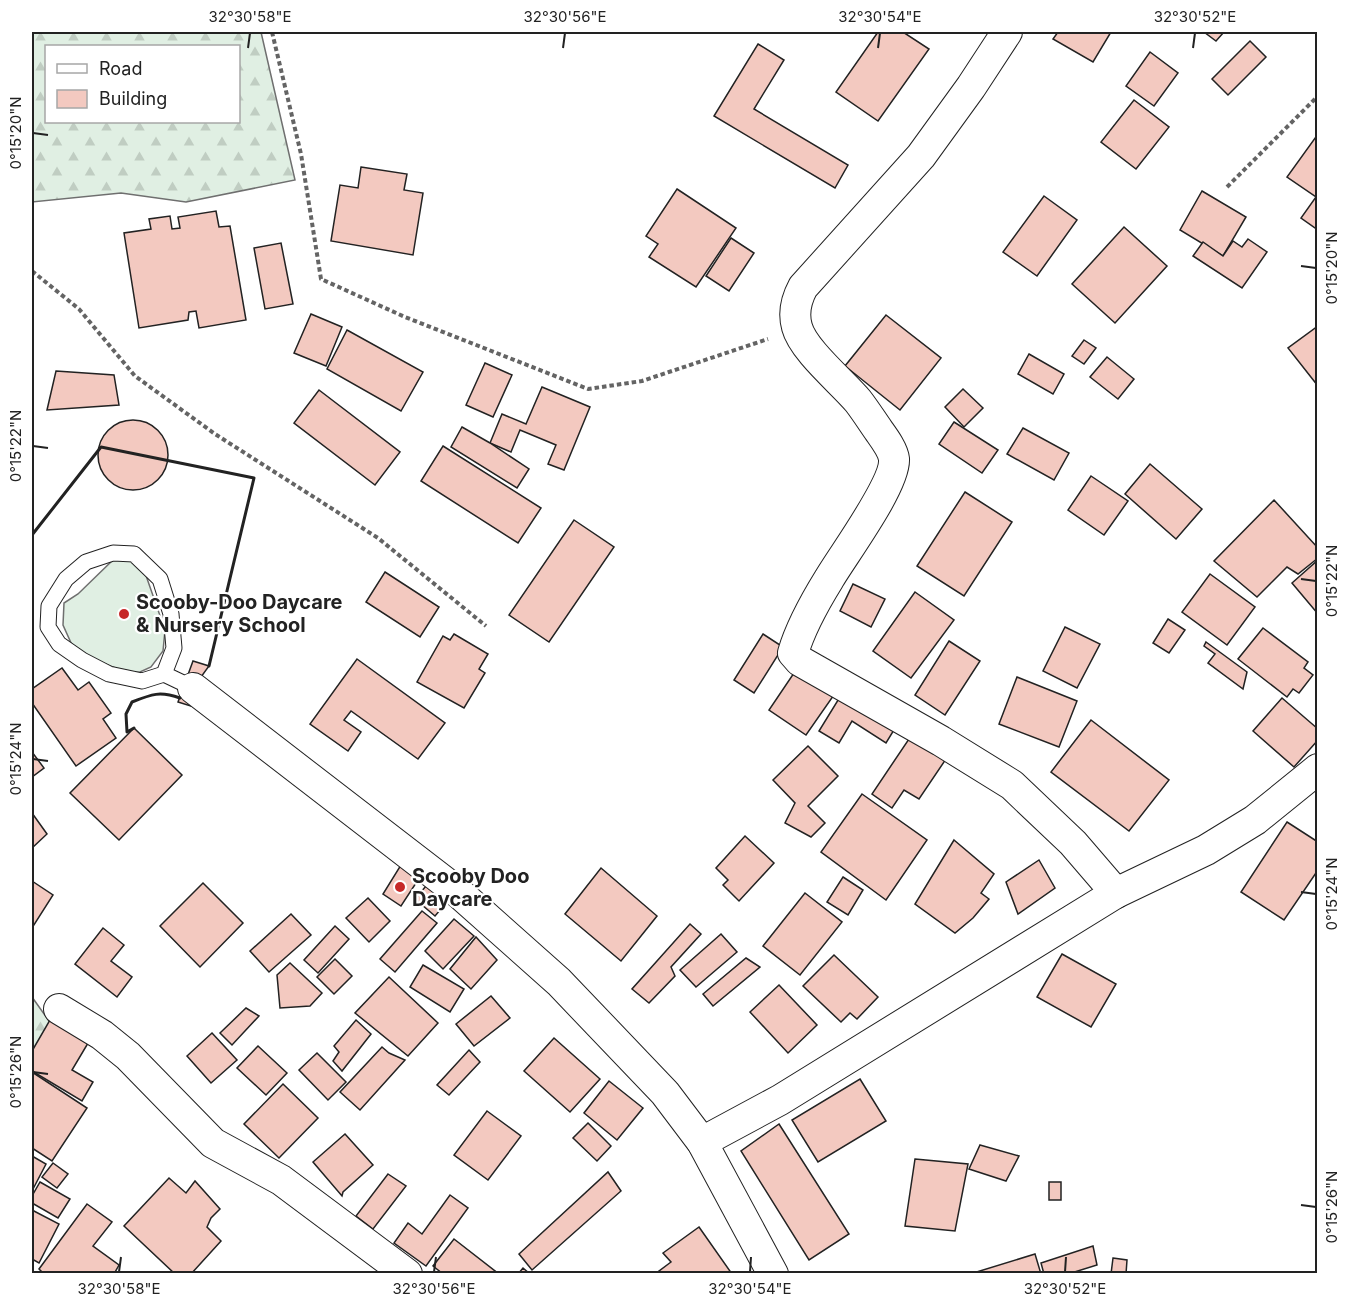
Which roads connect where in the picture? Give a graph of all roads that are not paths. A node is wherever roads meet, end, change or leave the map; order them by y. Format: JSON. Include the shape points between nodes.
{"nodes":[{"id":1,"x":1007,"y":32,"type":"edge"},
{"id":2,"x":164,"y":674,"type":"junction"},
{"id":3,"x":189,"y":686,"type":"joint"},
{"id":4,"x":1317,"y":769,"type":"edge"},
{"id":5,"x":1116,"y":893,"type":"junction"},
{"id":6,"x":59,"y":1009,"type":"dead end"},
{"id":7,"x":702,"y":1142,"type":"junction"},
{"id":8,"x":407,"y":1274,"type":"edge"},
{"id":9,"x":773,"y":1274,"type":"edge"}],
"edges":[{"from":1,"to":5,"type":"street","via":[[916,162],[798,296],[797,329],[812,352],[858,401],[894,457],[893,469],[873,511],[818,599],[793,653],[800,661],[1012,785],[1073,843]]},
{"from":2,"to":2,"type":"lane","via":[[142,681],[109,674],[59,644],[48,627],[49,606],[66,579],[86,562],[113,552],[134,554],[160,579],[171,614],[174,648]]},
{"from":2,"to":3,"type":"lane"},
{"from":3,"to":7,"type":"street","via":[[459,893],[551,975],[664,1093]]},
{"from":4,"to":5,"type":"street","via":[[1246,826],[1206,850]]},
{"from":5,"to":7,"type":"street","via":[[780,1100]]},
{"from":6,"to":8,"type":"street","via":[[128,1056],[213,1143],[280,1180]]},
{"from":7,"to":9,"type":"street"}]}
